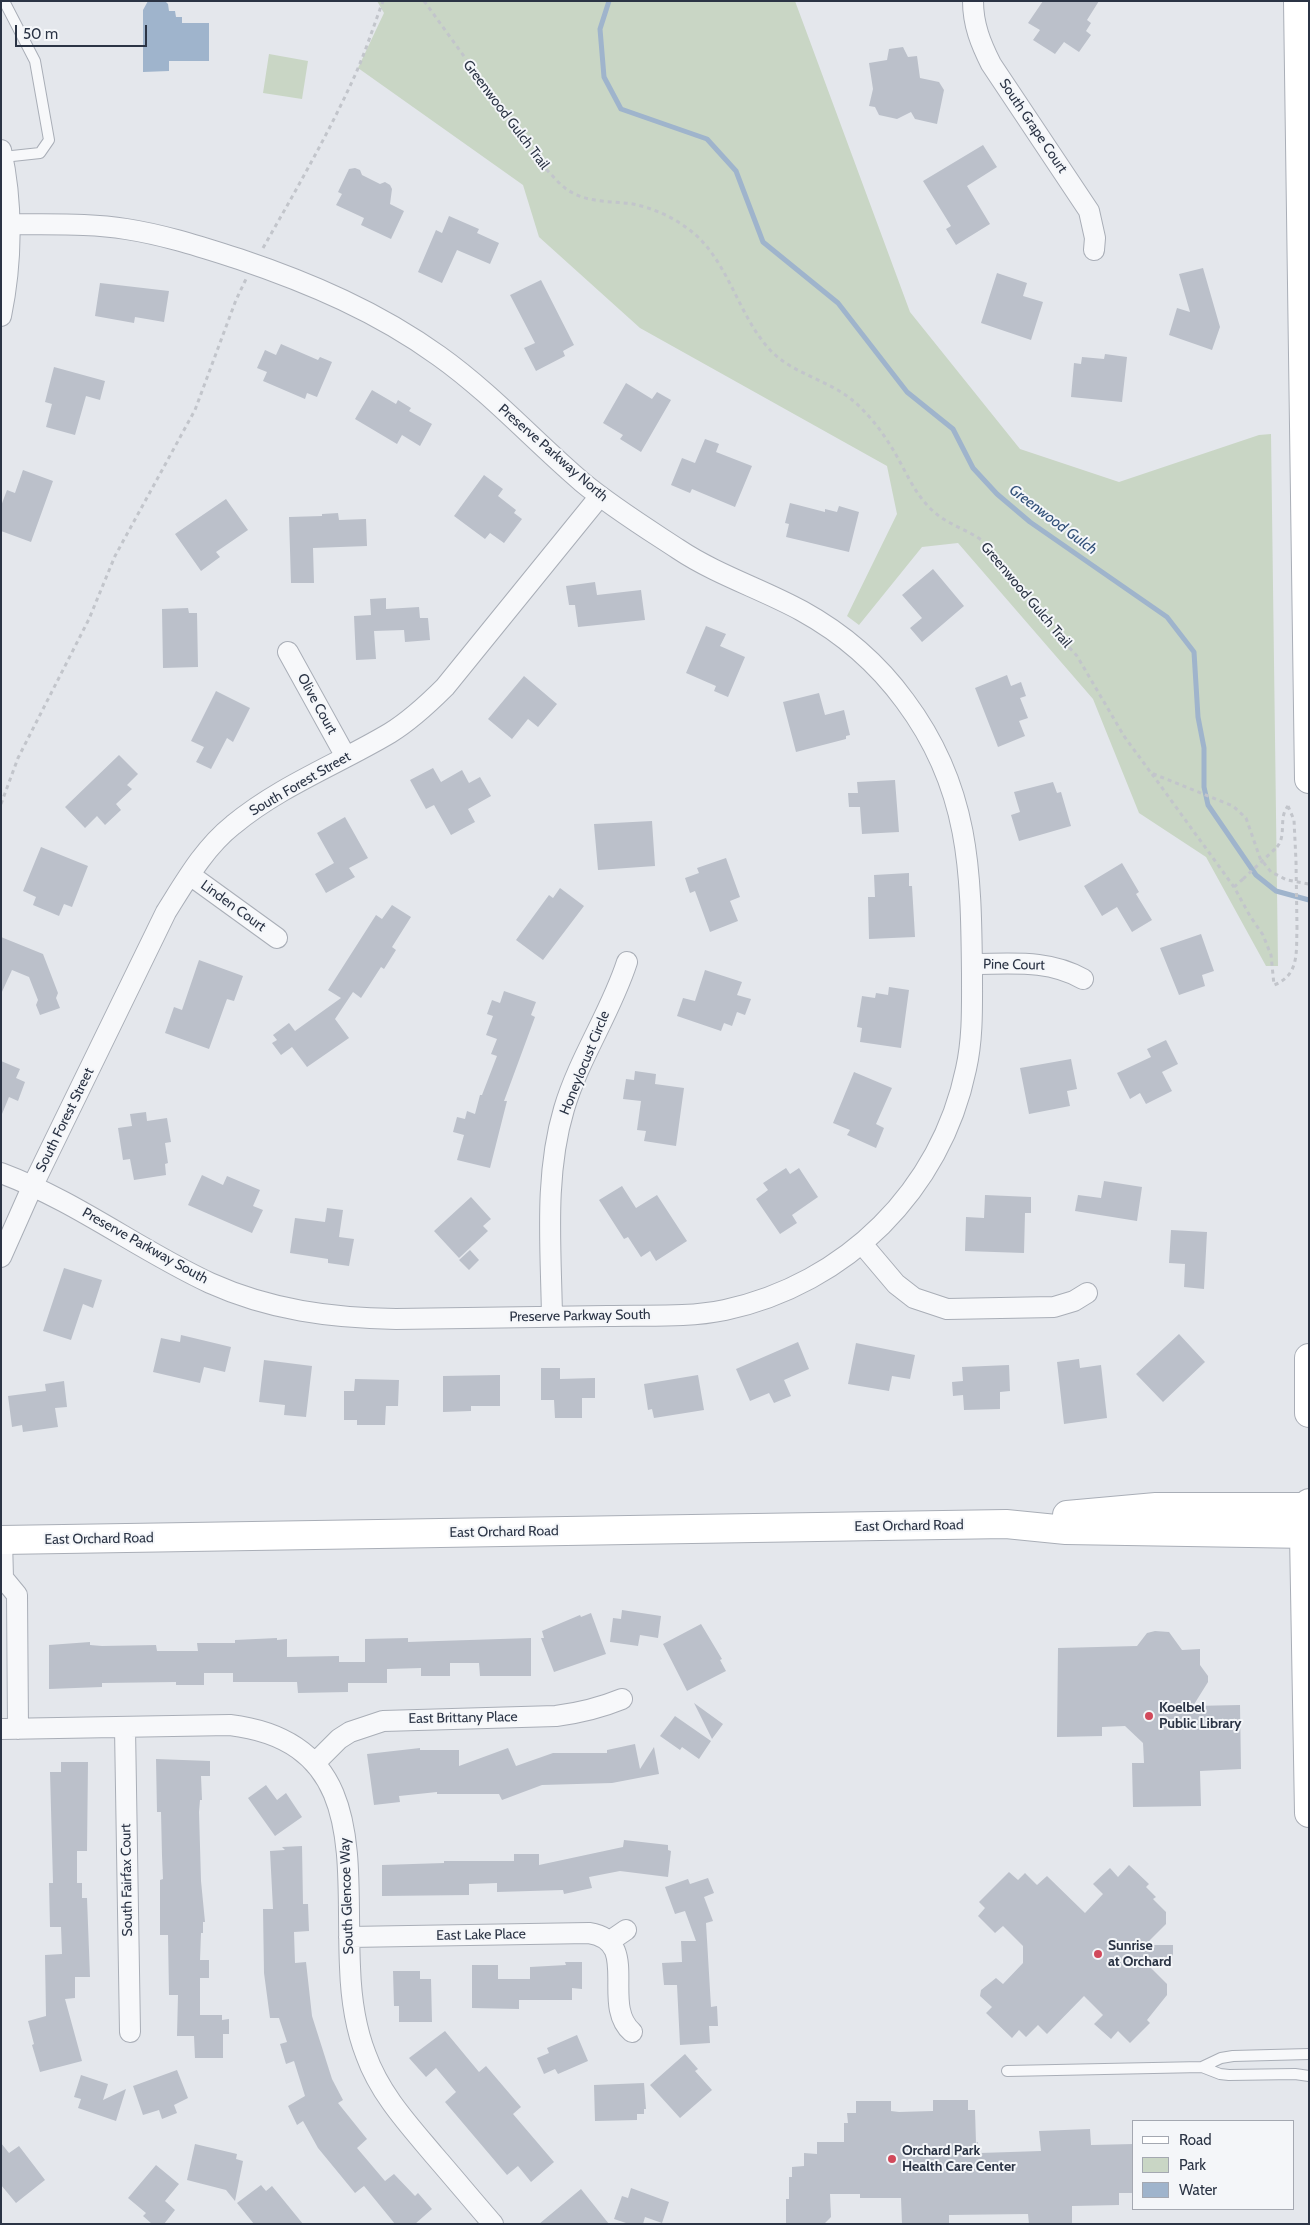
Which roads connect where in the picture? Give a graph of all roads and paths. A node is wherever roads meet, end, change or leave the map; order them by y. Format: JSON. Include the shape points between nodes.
{"nodes":[{"id":1,"x":4,"y":1,"type":"edge"},
{"id":2,"x":383,"y":1,"type":"edge"},
{"id":3,"x":424,"y":1,"type":"edge"},
{"id":4,"x":973,"y":1,"type":"edge"},
{"id":5,"x":1298,"y":1,"type":"edge"},
{"id":6,"x":2,"y":154,"type":"edge"},
{"id":7,"x":9,"y":224,"type":"junction"},
{"id":8,"x":1094,"y":250,"type":"dead end"},
{"id":9,"x":253,"y":264,"type":"junction"},
{"id":10,"x":1,"y":316,"type":"edge"},
{"id":11,"x":600,"y":496,"type":"junction"},
{"id":12,"x":288,"y":652,"type":"dead end"},
{"id":13,"x":346,"y":757,"type":"junction"},
{"id":14,"x":1151,"y":773,"type":"junction"},
{"id":15,"x":1309,"y":778,"type":"edge"},
{"id":16,"x":1,"y":804,"type":"edge"},
{"id":17,"x":190,"y":875,"type":"junction"},
{"id":18,"x":1309,"y":884,"type":"edge"},
{"id":19,"x":1234,"y":887,"type":"junction"},
{"id":20,"x":277,"y":938,"type":"dead end"},
{"id":21,"x":627,"y":962,"type":"dead end"},
{"id":22,"x":972,"y":964,"type":"junction"},
{"id":23,"x":1083,"y":978,"type":"dead end"},
{"id":24,"x":1,"y":1173,"type":"edge"},
{"id":25,"x":33,"y":1185,"type":"junction"},
{"id":26,"x":863,"y":1245,"type":"junction"},
{"id":27,"x":1,"y":1257,"type":"edge"},
{"id":28,"x":1087,"y":1293,"type":"dead end"},
{"id":29,"x":552,"y":1317,"type":"junction"},
{"id":30,"x":1309,"y":1358,"type":"edge"},
{"id":31,"x":1309,"y":1413,"type":"edge"},
{"id":32,"x":1309,"y":1506,"type":"edge"},
{"id":33,"x":1006,"y":1524,"type":"junction"},
{"id":34,"x":1307,"y":1534,"type":"edge"},
{"id":35,"x":2,"y":1540,"type":"edge"},
{"id":36,"x":2,"y":1579,"type":"edge"},
{"id":37,"x":622,"y":1699,"type":"dead end"},
{"id":38,"x":124,"y":1728,"type":"junction"},
{"id":39,"x":10,"y":1729,"type":"edge"},
{"id":40,"x":315,"y":1763,"type":"junction"},
{"id":41,"x":1309,"y":1813,"type":"edge"},
{"id":42,"x":349,"y":1937,"type":"junction"},
{"id":43,"x":130,"y":2032,"type":"dead end"},
{"id":44,"x":632,"y":2032,"type":"dead end"},
{"id":45,"x":1309,"y":2054,"type":"edge"},
{"id":46,"x":1202,"y":2067,"type":"junction"},
{"id":47,"x":1007,"y":2071,"type":"dead end"},
{"id":48,"x":1309,"y":2076,"type":"edge"},
{"id":49,"x":485,"y":2221,"type":"edge"}],
"edges":[{"from":1,"to":6,"type":"lane","via":[[36,60],[49,140],[40,153]]},
{"from":2,"to":9,"type":"path","via":[[342,103]]},
{"from":3,"to":14,"type":"path","name":"Greenwood Gulch Trail","via":[[545,168],[562,185],[574,194],[591,199],[650,209],[691,231],[718,263],[750,321],[773,353],[801,372],[835,388],[866,413],[933,511],[984,542],[1044,620],[1069,646],[1124,736]]},
{"from":4,"to":8,"type":"street","name":"South Grape Court","via":[[976,28],[991,64],[1089,212],[1095,238]]},
{"from":5,"to":15,"type":"street"},
{"from":6,"to":7,"type":"street"},
{"from":7,"to":9,"type":"street","name":"Preserve Parkway North","via":[[122,228],[178,239]]},
{"from":7,"to":10,"type":"street","via":[[8,267]]},
{"from":9,"to":11,"type":"street","name":"Preserve Parkway North","via":[[356,306],[437,355]]},
{"from":9,"to":16,"type":"path","via":[[236,300],[195,410],[115,556],[89,619],[18,758]]},
{"from":11,"to":13,"type":"street","name":"South Forest Street","via":[[445,687],[391,732]]},
{"from":11,"to":22,"type":"street","name":"Preserve Parkway North","via":[[684,554],[801,610],[828,627],[864,655],[902,696],[932,743],[947,775],[964,829],[971,887]]},
{"from":12,"to":13,"type":"street","name":"Olive Court"},
{"from":13,"to":17,"type":"street","name":"South Forest Street","via":[[265,802],[232,825]]},
{"from":14,"to":18,"type":"path","via":[[1233,806],[1246,818],[1260,858],[1271,872],[1287,880]]},
{"from":14,"to":19,"type":"path","name":"Greenwood Gulch Trail"},
{"from":17,"to":20,"type":"street","name":"Linden Court"},
{"from":17,"to":25,"type":"street","name":"South Forest Street","via":[[166,912]]},
{"from":19,"to":19,"type":"path","name":"Greenwood Gulch Trail","bridge":true,"via":[[1270,948],[1274,984],[1283,981],[1294,969],[1297,928],[1294,820],[1288,806],[1283,816],[1283,837],[1277,848]]},
{"from":21,"to":29,"type":"street","name":"Honeylocust Circle","via":[[571,1089],[558,1134],[550,1186]]},
{"from":22,"to":23,"type":"street","name":"Pine Court","via":[[1039,964]]},
{"from":22,"to":26,"type":"street","name":"Preserve Parkway South","via":[[969,1053],[948,1129],[916,1187]]},
{"from":24,"to":25,"type":"street","name":"Preserve Parkway South"},
{"from":25,"to":27,"type":"street","name":"South Forest Street"},
{"from":25,"to":29,"type":"street","name":"Preserve Parkway South","via":[[212,1284],[297,1312],[361,1319]]},
{"from":26,"to":28,"type":"street","via":[[896,1284],[914,1298],[947,1309],[1054,1307]]},
{"from":26,"to":29,"type":"street","name":"Preserve Parkway South","via":[[817,1276],[783,1293],[724,1310],[697,1314]]},
{"from":30,"to":31,"type":"street"},
{"from":32,"to":33,"type":"street","name":"East Orchard Road","via":[[1156,1507]]},
{"from":32,"to":34,"type":"street"},
{"from":33,"to":34,"type":"street","name":"East Orchard Road","via":[[1066,1530]]},
{"from":33,"to":35,"type":"street","name":"East Orchard Road"},
{"from":34,"to":41,"type":"street"},
{"from":35,"to":36,"type":"street"},
{"from":36,"to":39,"type":"street","via":[[17,1595]]},
{"from":37,"to":40,"type":"street","name":"East Brittany Place","via":[[594,1710],[556,1716],[383,1721],[350,1732]]},
{"from":38,"to":39,"type":"street","name":"South Glencoe Way"},
{"from":38,"to":40,"type":"street","name":"South Glencoe Way","via":[[230,1725],[249,1728],[282,1738]]},
{"from":38,"to":43,"type":"street","name":"South Fairfax Court"},
{"from":40,"to":42,"type":"street","name":"South Glencoe Way","via":[[331,1788],[343,1822],[348,1864]]},
{"from":42,"to":44,"type":"street","name":"East Lake Place","via":[[618,1935],[615,1948],[618,1958],[618,2010],[625,2026]]},
{"from":42,"to":49,"type":"street","name":"South Glencoe Way","via":[[354,2015],[367,2058],[389,2100]]},
{"from":45,"to":46,"type":"lane","via":[[1233,2056]]},
{"from":46,"to":47,"type":"lane"},
{"from":46,"to":48,"type":"lane","via":[[1229,2075]]}]}
